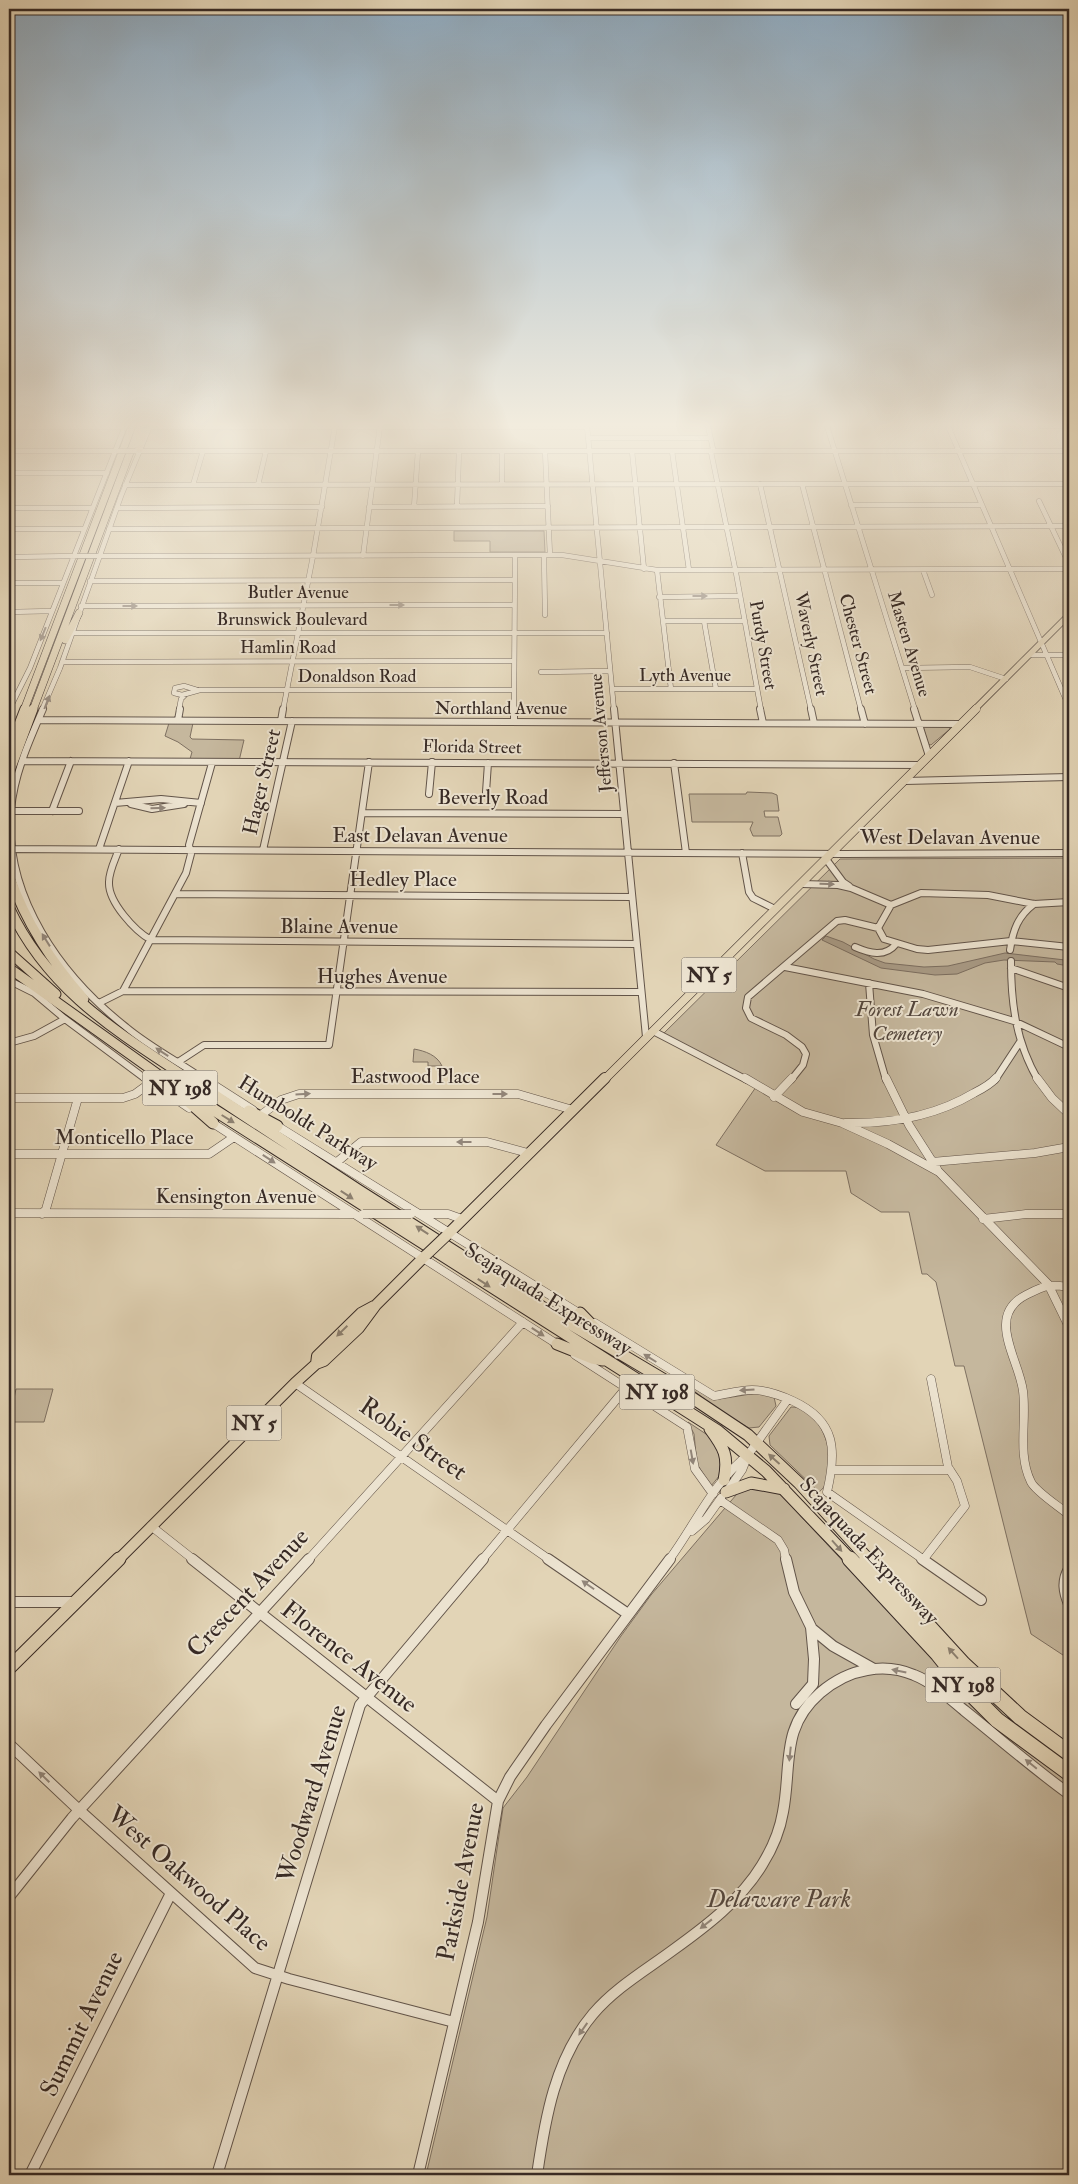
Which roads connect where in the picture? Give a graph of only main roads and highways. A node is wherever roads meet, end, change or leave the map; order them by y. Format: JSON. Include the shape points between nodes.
{"nodes":[{"id":1,"x":90,"y":528,"type":"edge"},
{"id":2,"x":102,"y":528,"type":"edge"},
{"id":3,"x":80,"y":609,"type":"road end"},
{"id":4,"x":1069,"y":615,"type":"edge"},
{"id":5,"x":53,"y":660,"type":"junction"},
{"id":6,"x":25,"y":705,"type":"junction"},
{"id":7,"x":9,"y":731,"type":"edge"},
{"id":8,"x":9,"y":750,"type":"edge"},
{"id":9,"x":9,"y":773,"type":"edge"},
{"id":10,"x":9,"y":875,"type":"edge"},
{"id":11,"x":9,"y":907,"type":"edge"},
{"id":12,"x":9,"y":952,"type":"edge"},
{"id":13,"x":9,"y":968,"type":"edge"},
{"id":14,"x":94,"y":1006,"type":"junction"},
{"id":15,"x":69,"y":1016,"type":"junction"},
{"id":16,"x":156,"y":1073,"type":"junction"},
{"id":17,"x":214,"y":1095,"type":"junction"},
{"id":18,"x":213,"y":1123,"type":"road end"},
{"id":19,"x":277,"y":1126,"type":"road end"},
{"id":20,"x":580,"y":1313,"type":"road end"},
{"id":21,"x":557,"y":1344,"type":"road end"},
{"id":22,"x":613,"y":1348,"type":"junction"},
{"id":23,"x":610,"y":1361,"type":"junction"},
{"id":24,"x":705,"y":1422,"type":"junction"},
{"id":25,"x":784,"y":1490,"type":"junction"},
{"id":26,"x":9,"y":1668,"type":"edge"},
{"id":27,"x":1069,"y":1754,"type":"edge"},
{"id":28,"x":1069,"y":1773,"type":"edge"}],
"edges":[{"from":1,"to":6,"type":"highway"},
{"from":2,"to":5,"type":"highway"},
{"from":3,"to":5,"type":"highway"},
{"from":4,"to":26,"type":"main road","number":"NY 5","bridge":true,"via":[[376,1305],[358,1328],[295,1383]]},
{"from":5,"to":9,"type":"highway"},
{"from":6,"to":7,"type":"highway"},
{"from":6,"to":8,"type":"highway"},
{"from":10,"to":14,"type":"highway","via":[[16,899],[36,937],[58,969]]},
{"from":11,"to":14,"type":"highway","via":[[25,940],[45,968],[77,1001]]},
{"from":12,"to":15,"type":"highway","via":[[70,1007]]},
{"from":13,"to":15,"type":"highway"},
{"from":14,"to":17,"type":"highway","name":"Scajaquada Expressway","number":"NY 198","via":[[143,1050]]},
{"from":15,"to":16,"type":"highway","name":"Scajaquada Expressway","number":"NY 198"},
{"from":16,"to":18,"type":"highway"},
{"from":16,"to":23,"type":"highway","name":"Scajaquada Expressway","number":"NY 198","one_way":true,"via":[[512,1302]]},
{"from":17,"to":19,"type":"highway"},
{"from":22,"to":17,"type":"highway","name":"Scajaquada Expressway","number":"NY 198","one_way":true,"via":[[358,1190]]},
{"from":20,"to":22,"type":"highway"},
{"from":21,"to":23,"type":"highway","via":[[592,1358]]},
{"from":27,"to":22,"type":"highway","name":"Scajaquada Expressway","number":"NY 198","one_way":true,"via":[[1020,1717],[963,1664],[799,1483],[756,1443],[672,1384]]},
{"from":23,"to":24,"type":"highway","name":"Scajaquada Expressway","number":"NY 198"},
{"from":24,"to":25,"type":"highway","name":"Scajaquada Expressway","number":"NY 198","via":[[748,1455]]},
{"from":24,"to":25,"type":"highway","via":[[728,1461],[721,1491],[755,1482]]},
{"from":25,"to":28,"type":"highway","name":"Scajaquada Expressway","number":"NY 198","one_way":true,"via":[[997,1720]]}]}
